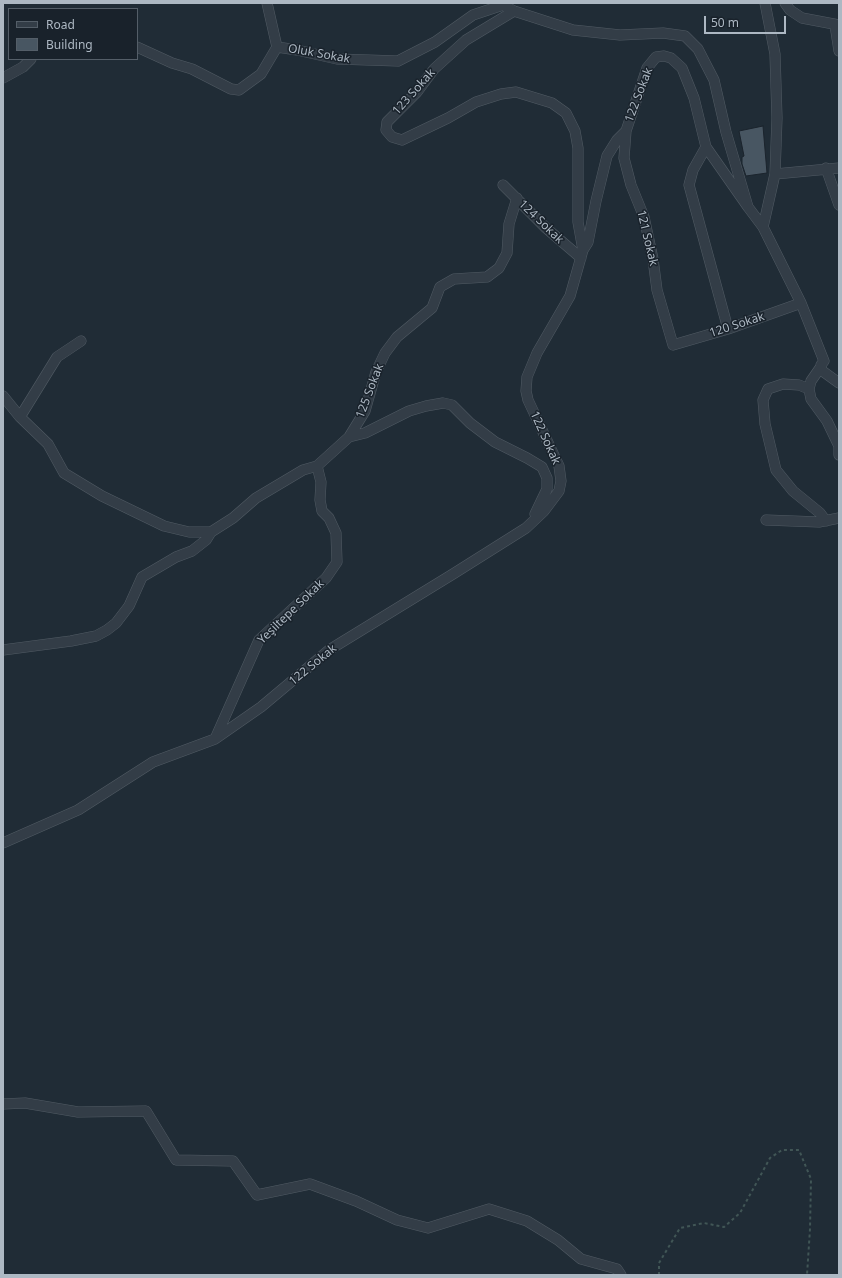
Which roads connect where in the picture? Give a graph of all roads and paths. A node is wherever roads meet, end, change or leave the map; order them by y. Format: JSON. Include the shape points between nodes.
{"nodes":[{"id":1,"x":267,"y":3,"type":"edge"},
{"id":2,"x":765,"y":3,"type":"edge"},
{"id":3,"x":785,"y":3,"type":"edge"},
{"id":4,"x":514,"y":11,"type":"junction"},
{"id":5,"x":837,"y":25,"type":"edge"},
{"id":6,"x":138,"y":47,"type":"edge"},
{"id":7,"x":277,"y":48,"type":"junction"},
{"id":8,"x":839,"y":51,"type":"edge"},
{"id":9,"x":30,"y":60,"type":"edge"},
{"id":10,"x":3,"y":78,"type":"edge"},
{"id":11,"x":626,"y":131,"type":"junction"},
{"id":12,"x":706,"y":147,"type":"junction"},
{"id":13,"x":826,"y":168,"type":"junction"},
{"id":14,"x":839,"y":168,"type":"edge"},
{"id":15,"x":775,"y":174,"type":"junction"},
{"id":16,"x":503,"y":185,"type":"dead end"},
{"id":17,"x":517,"y":198,"type":"junction"},
{"id":18,"x":839,"y":205,"type":"edge"},
{"id":19,"x":748,"y":207,"type":"junction"},
{"id":20,"x":763,"y":227,"type":"junction"},
{"id":21,"x":582,"y":254,"type":"junction"},
{"id":22,"x":801,"y":303,"type":"junction"},
{"id":23,"x":728,"y":329,"type":"junction"},
{"id":24,"x":81,"y":342,"type":"dead end"},
{"id":25,"x":673,"y":345,"type":"joint"},
{"id":26,"x":820,"y":368,"type":"junction"},
{"id":27,"x":839,"y":383,"type":"edge"},
{"id":28,"x":809,"y":389,"type":"junction"},
{"id":29,"x":3,"y":396,"type":"edge"},
{"id":30,"x":20,"y":417,"type":"junction"},
{"id":31,"x":349,"y":437,"type":"junction"},
{"id":32,"x":839,"y":456,"type":"edge"},
{"id":33,"x":318,"y":466,"type":"junction"},
{"id":34,"x":839,"y":518,"type":"edge"},
{"id":35,"x":766,"y":520,"type":"dead end"},
{"id":36,"x":826,"y":521,"type":"junction"},
{"id":37,"x":526,"y":528,"type":"junction"},
{"id":38,"x":211,"y":532,"type":"junction"},
{"id":39,"x":3,"y":650,"type":"edge"},
{"id":40,"x":215,"y":739,"type":"junction"},
{"id":41,"x":3,"y":843,"type":"edge"},
{"id":42,"x":3,"y":1104,"type":"edge"},
{"id":43,"x":621,"y":1275,"type":"edge"},
{"id":44,"x":659,"y":1275,"type":"edge"},
{"id":45,"x":807,"y":1275,"type":"edge"}],
"edges":[{"from":1,"to":7,"type":"street"},
{"from":2,"to":15,"type":"street","via":[[775,54]]},
{"from":3,"to":5,"type":"street","via":[[802,18]]},
{"from":4,"to":7,"type":"street","name":"Oluk Sokak","via":[[503,5],[473,14],[435,42],[398,61],[337,59]]},
{"from":4,"to":19,"type":"street","via":[[574,30],[620,35],[663,33],[685,36],[707,64],[714,80]]},
{"from":4,"to":21,"type":"street","name":"123 Sokak","via":[[466,40],[434,69],[417,92],[387,122],[386,130],[392,138],[402,140],[476,102],[501,94],[516,92],[552,103],[566,113],[575,131],[578,148],[578,222]]},
{"from":5,"to":8,"type":"street"},
{"from":6,"to":7,"type":"street","name":"Oluk Sokak","via":[[192,69],[231,89],[239,90],[261,74]]},
{"from":9,"to":10,"type":"street","via":[[23,68]]},
{"from":11,"to":12,"type":"street","name":"122 Sokak","via":[[647,68],[656,57],[664,56],[682,68],[694,98]]},
{"from":11,"to":21,"type":"street","name":"122 Sokak","via":[[607,156],[588,242]]},
{"from":11,"to":25,"type":"street","name":"121 Sokak","via":[[624,158],[631,186],[644,217],[657,290]]},
{"from":12,"to":19,"type":"street","name":"122 Sokak"},
{"from":12,"to":23,"type":"street","via":[[693,170],[689,185]]},
{"from":13,"to":14,"type":"street"},
{"from":13,"to":15,"type":"street"},
{"from":13,"to":18,"type":"street"},
{"from":15,"to":20,"type":"street"},
{"from":16,"to":17,"type":"street","name":"124 Sokak"},
{"from":17,"to":21,"type":"street","name":"124 Sokak","via":[[546,228]]},
{"from":17,"to":31,"type":"street","name":"125 Sokak","via":[[509,224],[507,253],[499,268],[487,277],[454,279],[440,287],[432,308],[397,337],[385,353],[376,372],[365,411]]},
{"from":19,"to":20,"type":"street","name":"122 Sokak"},
{"from":20,"to":22,"type":"street","name":"122 Sokak"},
{"from":21,"to":37,"type":"street","name":"122 Sokak","via":[[570,296],[527,377],[528,400],[559,466],[562,481],[559,491],[544,511]]},
{"from":22,"to":23,"type":"street","name":"120 Sokak"},
{"from":22,"to":26,"type":"street","name":"122 Sokak","via":[[824,361]]},
{"from":23,"to":25,"type":"street","name":"120 Sokak"},
{"from":24,"to":30,"type":"street","via":[[57,357]]},
{"from":26,"to":27,"type":"street"},
{"from":26,"to":28,"type":"street"},
{"from":28,"to":32,"type":"street","via":[[811,399],[827,421],[839,446]]},
{"from":28,"to":36,"type":"street","via":[[799,385],[782,384],[768,389],[763,400],[765,424],[776,470]]},
{"from":29,"to":30,"type":"street"},
{"from":30,"to":38,"type":"street","via":[[48,444],[64,473],[102,496],[164,526],[189,532]]},
{"from":31,"to":33,"type":"street","name":"125 Sokak"},
{"from":31,"to":37,"type":"street","name":"125 Sokak","via":[[365,433],[409,411],[443,403],[452,405],[495,442],[542,467],[547,478],[547,490],[540,507]]},
{"from":33,"to":38,"type":"street","via":[[302,470],[256,498],[233,518]]},
{"from":33,"to":40,"type":"street","name":"Yeşiltepe Sokak","via":[[322,511],[329,518],[336,533],[337,562],[326,578],[259,640]]},
{"from":34,"to":36,"type":"street"},
{"from":35,"to":36,"type":"street"},
{"from":37,"to":40,"type":"street","name":"122 Sokak","via":[[330,650],[261,707]]},
{"from":38,"to":39,"type":"street","via":[[206,540],[192,551],[176,557],[142,577],[129,606],[107,630],[96,636],[72,641]]},
{"from":40,"to":41,"type":"street","name":"122 Sokak","via":[[153,762],[78,810]]},
{"from":42,"to":43,"type":"street","via":[[25,1103],[78,1112],[146,1112],[176,1160],[233,1161],[256,1195],[310,1184],[397,1220],[428,1228],[488,1209],[527,1221],[558,1240],[581,1259],[617,1268]]},
{"from":44,"to":45,"type":"path","via":[[660,1264],[680,1228],[704,1223],[724,1227],[740,1213],[770,1158],[782,1150],[799,1150],[811,1179]]}]}
